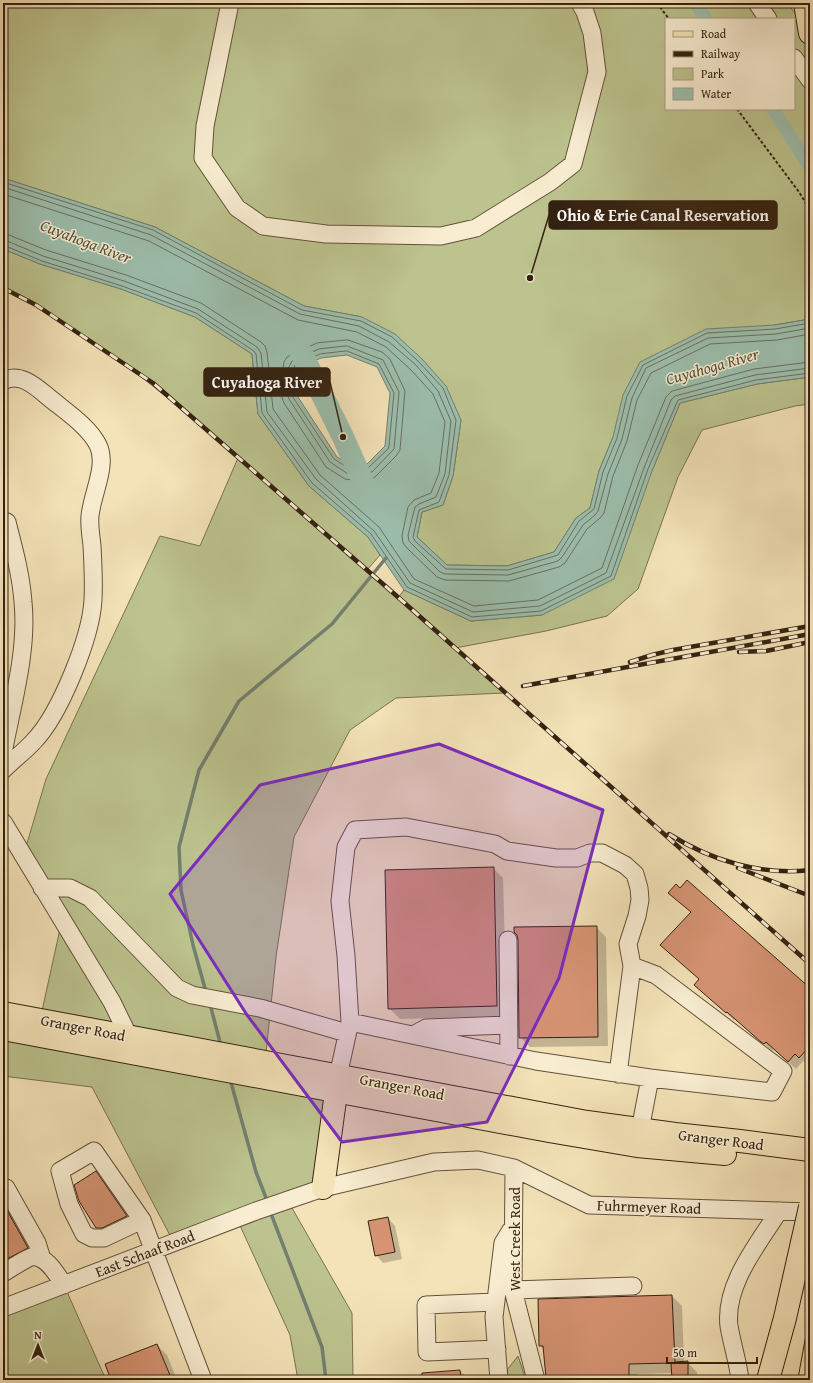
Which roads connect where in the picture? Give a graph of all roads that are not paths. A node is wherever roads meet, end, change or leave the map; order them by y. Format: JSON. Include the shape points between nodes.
{"nodes":[{"id":1,"x":230,"y":3,"type":"edge"},
{"id":2,"x":580,"y":3,"type":"edge"},
{"id":3,"x":757,"y":3,"type":"edge"},
{"id":4,"x":805,"y":3,"type":"edge"},
{"id":5,"x":767,"y":18,"type":"edge"},
{"id":6,"x":810,"y":33,"type":"edge"},
{"id":7,"x":795,"y":59,"type":"edge"},
{"id":8,"x":810,"y":80,"type":"edge"},
{"id":9,"x":3,"y":381,"type":"edge"},
{"id":10,"x":7,"y":522,"type":"dead end"},
{"id":11,"x":3,"y":753,"type":"edge"},
{"id":12,"x":3,"y":770,"type":"edge"},
{"id":13,"x":3,"y":822,"type":"edge"},
{"id":14,"x":42,"y":888,"type":"junction"},
{"id":15,"x":508,"y":940,"type":"dead end"},
{"id":16,"x":632,"y":966,"type":"junction"},
{"id":17,"x":3,"y":1013,"type":"edge"},
{"id":18,"x":508,"y":1025,"type":"junction"},
{"id":19,"x":349,"y":1027,"type":"junction"},
{"id":20,"x":3,"y":1029,"type":"edge"},
{"id":21,"x":412,"y":1036,"type":"junction"},
{"id":22,"x":128,"y":1044,"type":"junction"},
{"id":23,"x":509,"y":1056,"type":"junction"},
{"id":24,"x":618,"y":1074,"type":"junction"},
{"id":25,"x":650,"y":1078,"type":"junction"},
{"id":26,"x":337,"y":1084,"type":"junction"},
{"id":27,"x":638,"y":1138,"type":"junction"},
{"id":28,"x":806,"y":1150,"type":"edge"},
{"id":29,"x":514,"y":1168,"type":"junction"},
{"id":30,"x":3,"y":1188,"type":"edge"},
{"id":31,"x":324,"y":1188,"type":"junction"},
{"id":32,"x":288,"y":1201,"type":"joint"},
{"id":33,"x":810,"y":1207,"type":"edge"},
{"id":34,"x":779,"y":1211,"type":"junction"},
{"id":35,"x":810,"y":1212,"type":"edge"},
{"id":36,"x":142,"y":1220,"type":"junction"},
{"id":37,"x":514,"y":1226,"type":"junction"},
{"id":38,"x":810,"y":1249,"type":"edge"},
{"id":39,"x":154,"y":1251,"type":"junction"},
{"id":40,"x":42,"y":1259,"type":"junction"},
{"id":41,"x":3,"y":1273,"type":"edge"},
{"id":42,"x":64,"y":1285,"type":"junction"},
{"id":43,"x":633,"y":1286,"type":"dead end"},
{"id":44,"x":513,"y":1290,"type":"junction"},
{"id":45,"x":496,"y":1302,"type":"junction"},
{"id":46,"x":3,"y":1308,"type":"edge"},
{"id":47,"x":497,"y":1349,"type":"junction"},
{"id":48,"x":203,"y":1380,"type":"edge"},
{"id":49,"x":499,"y":1380,"type":"edge"},
{"id":50,"x":536,"y":1380,"type":"edge"},
{"id":51,"x":740,"y":1380,"type":"edge"},
{"id":52,"x":768,"y":1380,"type":"edge"},
{"id":53,"x":786,"y":1380,"type":"edge"}],
"edges":[{"from":1,"to":2,"type":"street","via":[[205,126],[203,158],[237,208],[264,226],[326,234],[441,236],[476,228],[550,182],[573,164],[597,72],[592,33]]},
{"from":3,"to":5,"type":"street"},
{"from":4,"to":6,"type":"main road"},
{"from":7,"to":8,"type":"street"},
{"from":9,"to":12,"type":"street","via":[[8,378],[21,378],[34,385],[89,432],[98,446],[101,461],[90,517],[93,601],[89,626],[57,708],[35,740]]},
{"from":10,"to":11,"type":"street","via":[[19,569],[24,603],[24,634]]},
{"from":13,"to":14,"type":"street"},
{"from":14,"to":19,"type":"street","via":[[70,888],[90,898],[177,988],[192,995]]},
{"from":14,"to":22,"type":"street","via":[[112,1002]]},
{"from":15,"to":18,"type":"street"},
{"from":16,"to":19,"type":"street","via":[[628,944],[638,916],[639,888],[635,874],[615,859],[602,853],[590,853],[577,858],[556,858],[507,851],[495,844],[406,828],[356,830],[346,847],[340,901],[346,956]]},
{"from":16,"to":24,"type":"street"},
{"from":16,"to":25,"type":"street","via":[[656,975],[783,1071],[772,1092]]},
{"from":17,"to":22,"type":"main road","name":"Granger Road"},
{"from":18,"to":21,"type":"street","via":[[426,1028]]},
{"from":18,"to":23,"type":"street"},
{"from":19,"to":21,"type":"street"},
{"from":19,"to":26,"type":"street"},
{"from":20,"to":22,"type":"main road","name":"Granger Road"},
{"from":21,"to":23,"type":"street"},
{"from":22,"to":26,"type":"main road","name":"Granger Road"},
{"from":23,"to":24,"type":"street"},
{"from":24,"to":25,"type":"street"},
{"from":25,"to":27,"type":"street"},
{"from":26,"to":27,"type":"main road","name":"Granger Road"},
{"from":26,"to":31,"type":"main road"},
{"from":27,"to":28,"type":"main road","name":"Granger Road","via":[[740,1141]]},
{"from":29,"to":31,"type":"street","name":"Fuhrmeyer Road","via":[[478,1160],[434,1162]]},
{"from":29,"to":34,"type":"street","name":"Fuhrmeyer Road","via":[[590,1206]]},
{"from":29,"to":37,"type":"street","name":"West Creek Road"},
{"from":30,"to":40,"type":"street","via":[[6,1188],[37,1243]]},
{"from":31,"to":32,"type":"street","name":"Fuhrmeyer Road"},
{"from":32,"to":39,"type":"street","name":"East Schaaf Road"},
{"from":33,"to":52,"type":"main road","bridge":true},
{"from":34,"to":35,"type":"street","name":"Fuhrmeyer Road"},
{"from":34,"to":51,"type":"street","via":[[741,1271],[729,1308],[729,1326],[739,1365]]},
{"from":36,"to":36,"type":"street","via":[[94,1151],[60,1171],[68,1204],[84,1234],[92,1238],[104,1238]]},
{"from":36,"to":39,"type":"street"},
{"from":37,"to":44,"type":"street","name":"West Creek Road"},
{"from":37,"to":45,"type":"street","via":[[503,1242]]},
{"from":38,"to":53,"type":"main road"},
{"from":39,"to":42,"type":"street","name":"East Schaaf Road"},
{"from":39,"to":48,"type":"street"},
{"from":40,"to":41,"type":"street","via":[[32,1257]]},
{"from":40,"to":42,"type":"street"},
{"from":42,"to":46,"type":"street","name":"East Schaaf Road"},
{"from":43,"to":44,"type":"street"},
{"from":44,"to":50,"type":"street","name":"West Creek Road"},
{"from":45,"to":47,"type":"street","via":[[494,1317]]},
{"from":45,"to":47,"type":"street","via":[[426,1305],[427,1352]]},
{"from":47,"to":49,"type":"street"}]}
